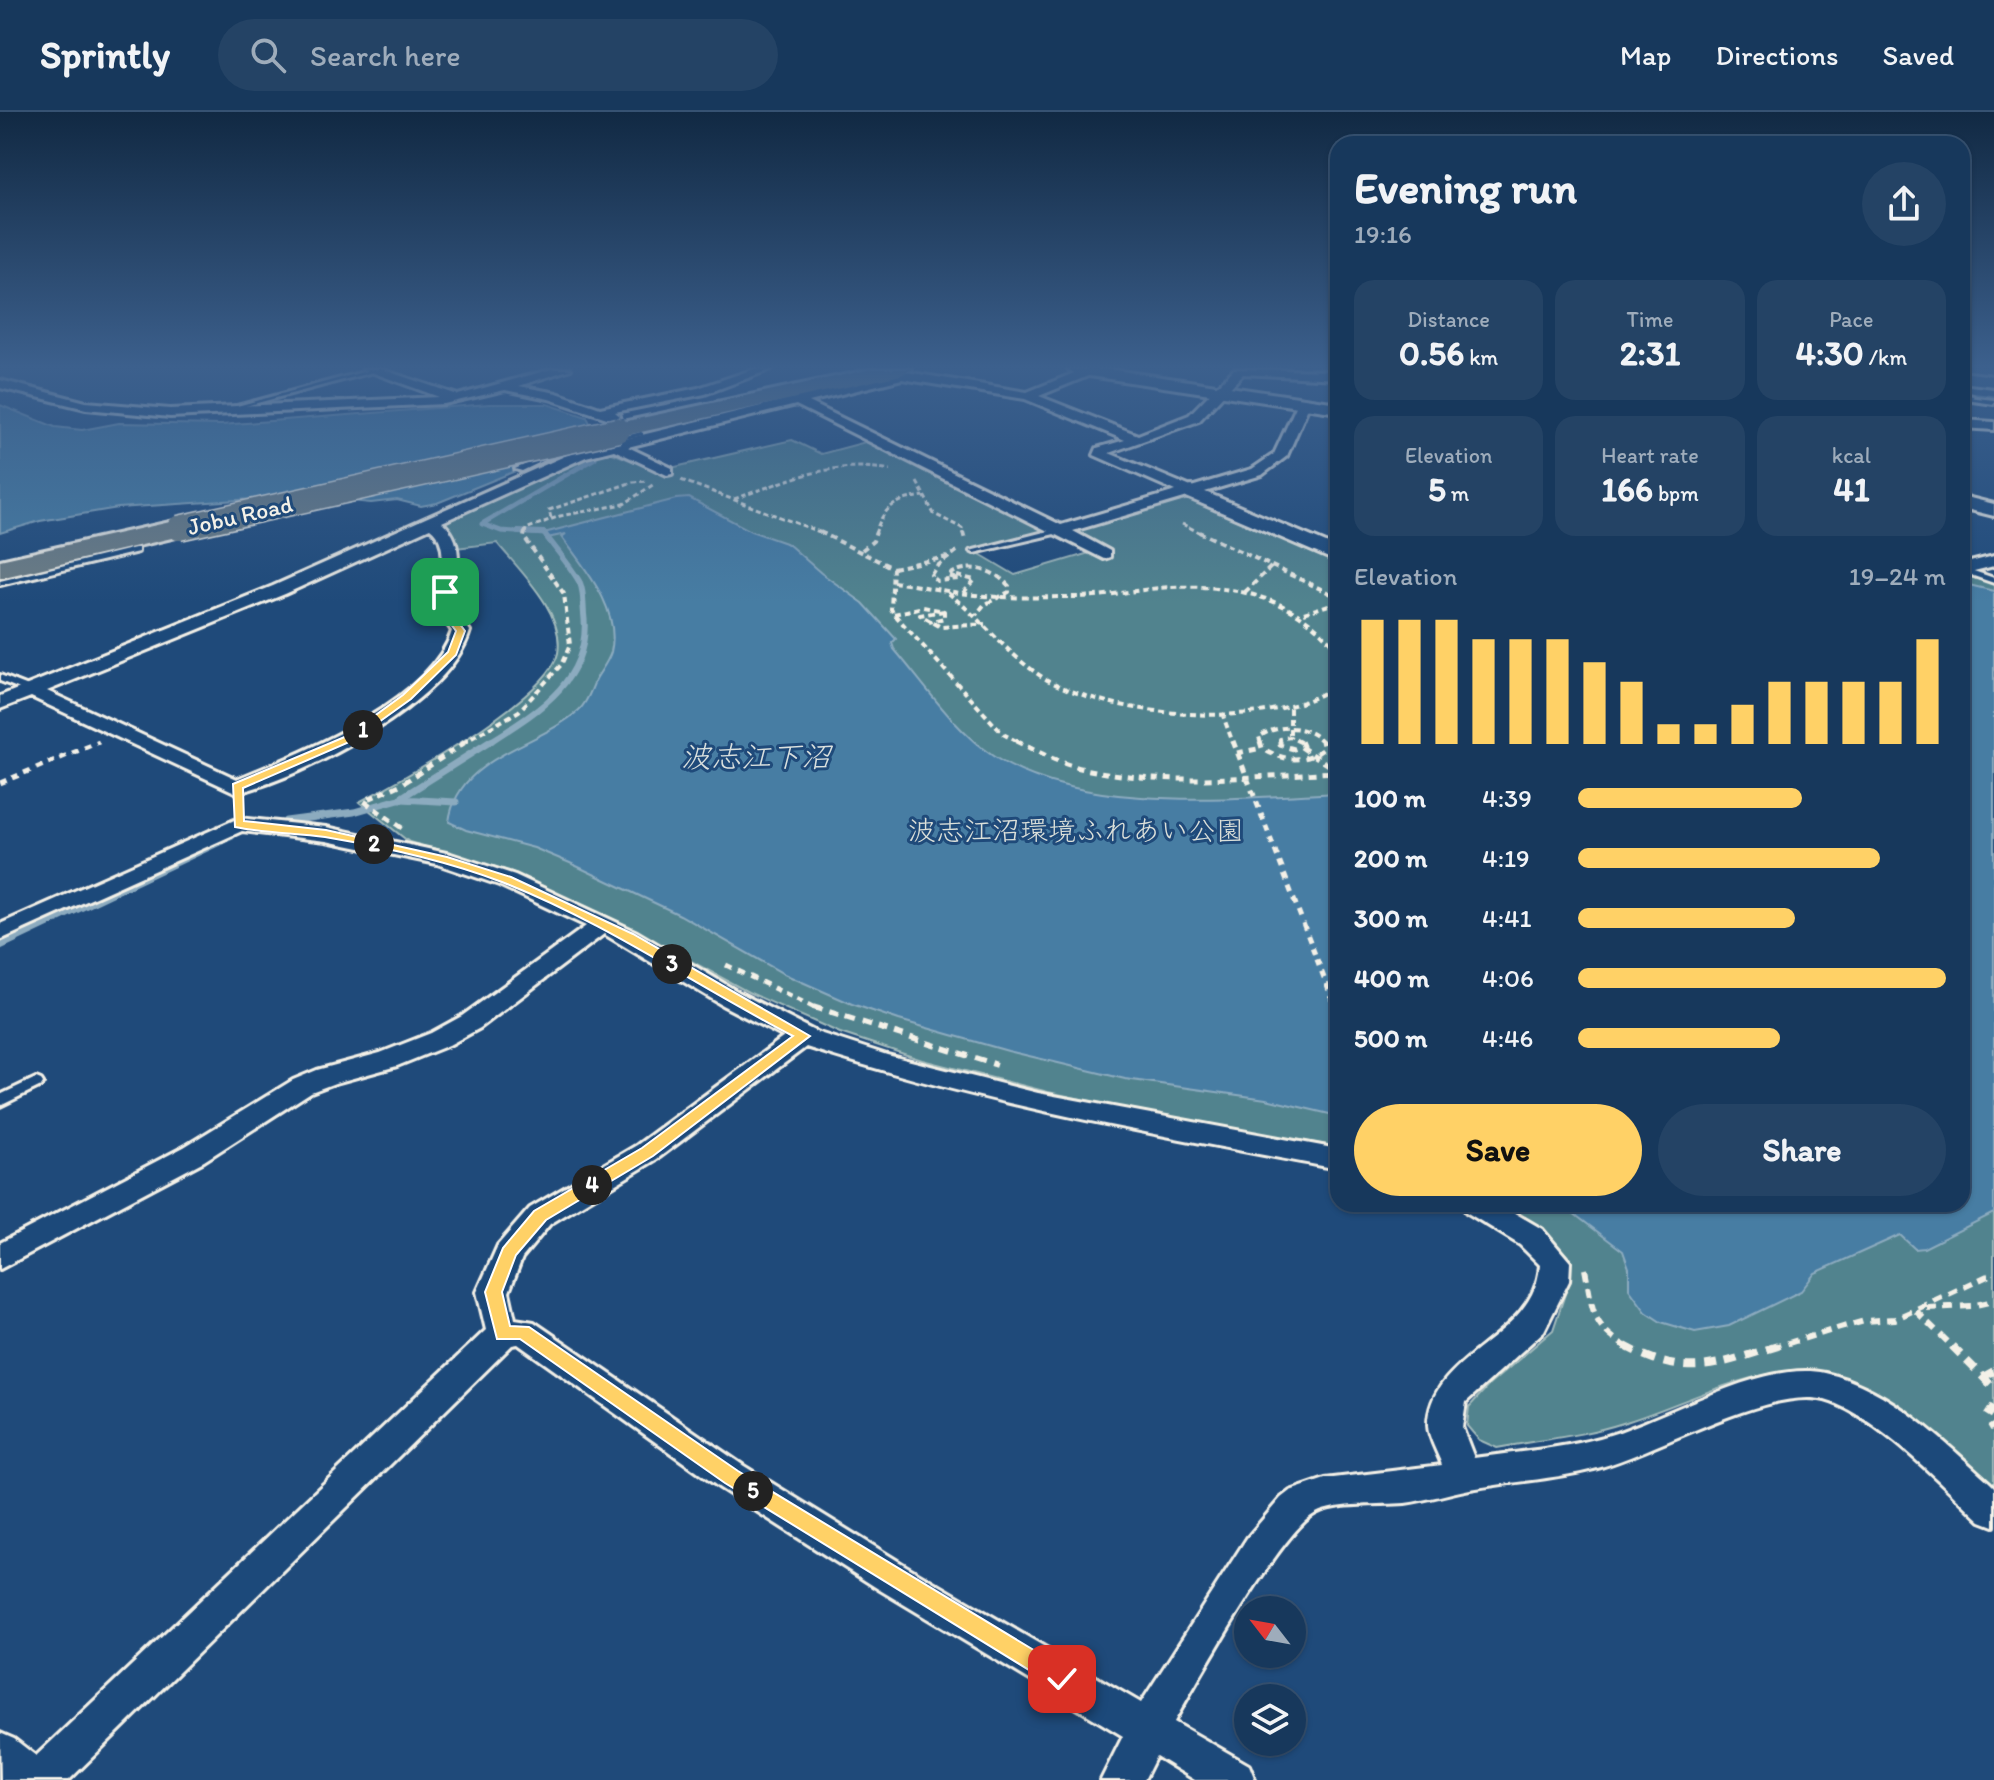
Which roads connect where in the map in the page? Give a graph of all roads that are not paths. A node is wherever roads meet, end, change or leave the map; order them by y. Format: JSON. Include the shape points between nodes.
{"nodes":[{"id":1,"x":538,"y":447,"type":"edge"},
{"id":2,"x":573,"y":447,"type":"edge"},
{"id":3,"x":587,"y":447,"type":"edge"},
{"id":4,"x":641,"y":447,"type":"edge"},
{"id":5,"x":891,"y":447,"type":"edge"},
{"id":6,"x":1116,"y":447,"type":"edge"},
{"id":7,"x":1284,"y":447,"type":"edge"},
{"id":8,"x":519,"y":469,"type":"dead end"},
{"id":9,"x":667,"y":471,"type":"road end"},
{"id":10,"x":1191,"y":492,"type":"junction"},
{"id":11,"x":1970,"y":504,"type":"edge"},
{"id":12,"x":1994,"y":510,"type":"edge"},
{"id":13,"x":430,"y":521,"type":"junction"},
{"id":14,"x":176,"y":524,"type":"junction"},
{"id":15,"x":1060,"y":530,"type":"junction"},
{"id":16,"x":135,"y":550,"type":"dead end"},
{"id":17,"x":974,"y":551,"type":"road end"},
{"id":18,"x":1330,"y":553,"type":"edge"},
{"id":19,"x":1104,"y":554,"type":"dead end"},
{"id":20,"x":0,"y":559,"type":"edge"},
{"id":21,"x":1994,"y":561,"type":"edge"},
{"id":22,"x":1970,"y":564,"type":"edge"},
{"id":23,"x":1970,"y":567,"type":"edge"},
{"id":24,"x":0,"y":569,"type":"edge"},
{"id":25,"x":1994,"y":581,"type":"edge"},
{"id":26,"x":0,"y":583,"type":"edge"},
{"id":27,"x":0,"y":678,"type":"edge"},
{"id":28,"x":33,"y":691,"type":"junction"},
{"id":29,"x":0,"y":703,"type":"edge"},
{"id":30,"x":237,"y":787,"type":"junction"},
{"id":31,"x":239,"y":824,"type":"junction"},
{"id":32,"x":603,"y":924,"type":"junction"},
{"id":33,"x":0,"y":933,"type":"edge"},
{"id":34,"x":803,"y":1036,"type":"junction"},
{"id":35,"x":36,"y":1083,"type":"dead end"},
{"id":36,"x":0,"y":1101,"type":"edge"},
{"id":37,"x":1330,"y":1157,"type":"edge"},
{"id":38,"x":1489,"y":1212,"type":"edge"},
{"id":39,"x":0,"y":1257,"type":"edge"},
{"id":40,"x":503,"y":1334,"type":"junction"},
{"id":41,"x":1463,"y":1475,"type":"junction"},
{"id":42,"x":1994,"y":1510,"type":"edge"},
{"id":43,"x":1147,"y":1730,"type":"junction"},
{"id":44,"x":0,"y":1753,"type":"edge"},
{"id":45,"x":33,"y":1780,"type":"edge"},
{"id":46,"x":40,"y":1780,"type":"edge"},
{"id":47,"x":1122,"y":1780,"type":"edge"},
{"id":48,"x":1234,"y":1780,"type":"edge"}],
"edges":[{"from":1,"to":14,"type":"highway","name":"Jobu Road","bridge":true},
{"from":2,"to":8,"type":"lane"},
{"from":3,"to":13,"type":"street"},
{"from":4,"to":9,"type":"street"},
{"from":5,"to":15,"type":"street"},
{"from":6,"to":10,"type":"street","via":[[1101,455]]},
{"from":7,"to":10,"type":"street","via":[[1257,472]]},
{"from":10,"to":15,"type":"street"},
{"from":10,"to":18,"type":"street"},
{"from":11,"to":12,"type":"street"},
{"from":13,"to":28,"type":"street"},
{"from":13,"to":30,"type":"street","via":[[442,530],[453,553],[444,607],[461,631],[452,653],[407,697],[350,738]]},
{"from":14,"to":20,"type":"highway","name":"Jobu Road"},
{"from":14,"to":24,"type":"highway","name":"Jobu Road"},
{"from":15,"to":17,"type":"lane"},
{"from":15,"to":19,"type":"street"},
{"from":16,"to":26,"type":"lane"},
{"from":21,"to":22,"type":"street"},
{"from":23,"to":25,"type":"lane"},
{"from":27,"to":28,"type":"lane"},
{"from":28,"to":29,"type":"street"},
{"from":28,"to":30,"type":"street"},
{"from":30,"to":31,"type":"street"},
{"from":31,"to":32,"type":"street","via":[[326,834],[443,859],[507,880]]},
{"from":31,"to":33,"type":"street"},
{"from":32,"to":34,"type":"street"},
{"from":32,"to":39,"type":"street","via":[[471,1022],[388,1060],[302,1086],[194,1154]]},
{"from":34,"to":37,"type":"street","via":[[1038,1102]]},
{"from":34,"to":40,"type":"street","via":[[647,1152],[540,1216],[509,1253],[493,1292]]},
{"from":35,"to":36,"type":"lane"},
{"from":38,"to":41,"type":"street","via":[[1531,1237],[1555,1262],[1554,1281],[1533,1322],[1450,1396],[1445,1427]]},
{"from":40,"to":43,"type":"street","via":[[523,1331],[732,1477]]},
{"from":40,"to":46,"type":"street"},
{"from":41,"to":42,"type":"street","via":[[1601,1453],[1785,1385],[1822,1386],[1880,1415]]},
{"from":41,"to":43,"type":"street","via":[[1304,1501],[1268,1538]]},
{"from":43,"to":47,"type":"street"},
{"from":43,"to":48,"type":"street"},
{"from":44,"to":45,"type":"street"}]}
